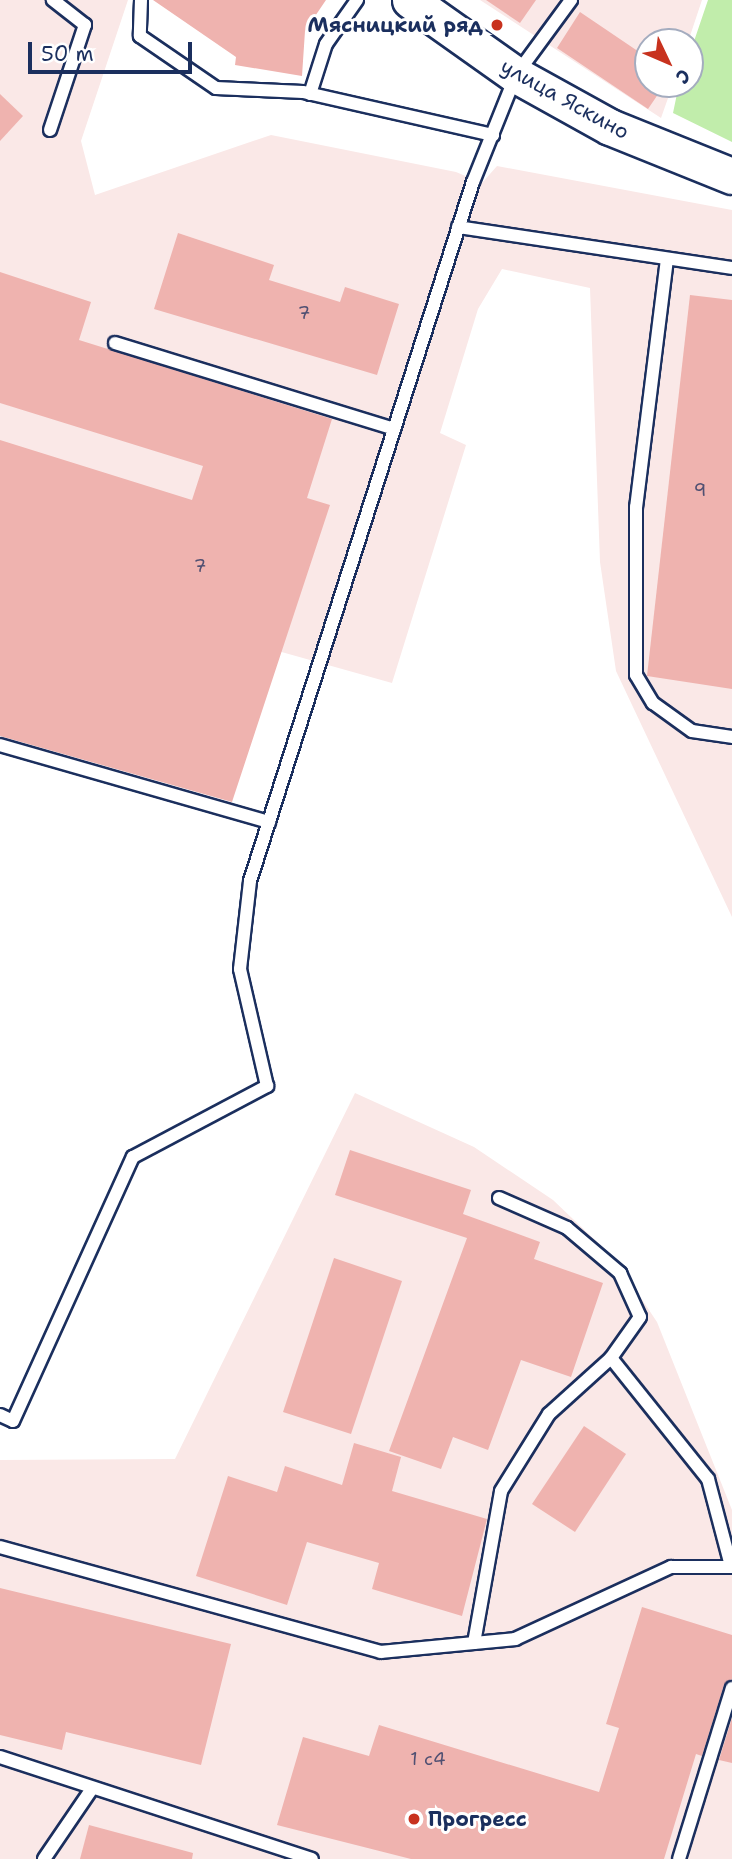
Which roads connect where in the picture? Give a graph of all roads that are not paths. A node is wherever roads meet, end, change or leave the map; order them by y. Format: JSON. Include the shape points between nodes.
{"nodes":[{"id":1,"x":53,"y":0,"type":"edge"},
{"id":2,"x":141,"y":0,"type":"edge"},
{"id":3,"x":356,"y":0,"type":"edge"},
{"id":4,"x":410,"y":0,"type":"edge"},
{"id":5,"x":571,"y":0,"type":"edge"},
{"id":6,"x":516,"y":75,"type":"junction"},
{"id":7,"x":310,"y":94,"type":"junction"},
{"id":8,"x":50,"y":130,"type":"dead end"},
{"id":9,"x":493,"y":135,"type":"junction"},
{"id":10,"x":732,"y":176,"type":"edge"},
{"id":11,"x":458,"y":227,"type":"junction"},
{"id":12,"x":667,"y":259,"type":"junction"},
{"id":13,"x":732,"y":268,"type":"edge"},
{"id":14,"x":115,"y":344,"type":"dead end"},
{"id":15,"x":394,"y":429,"type":"junction"},
{"id":16,"x":732,"y":737,"type":"edge"},
{"id":17,"x":0,"y":745,"type":"edge"},
{"id":18,"x":269,"y":822,"type":"junction"},
{"id":19,"x":499,"y":1198,"type":"dead end"},
{"id":20,"x":611,"y":1358,"type":"junction"},
{"id":21,"x":0,"y":1415,"type":"edge"},
{"id":22,"x":0,"y":1547,"type":"edge"},
{"id":23,"x":732,"y":1567,"type":"edge"},
{"id":24,"x":474,"y":1643,"type":"junction"},
{"id":25,"x":732,"y":1688,"type":"edge"},
{"id":26,"x":0,"y":1757,"type":"edge"},
{"id":27,"x":92,"y":1790,"type":"junction"},
{"id":28,"x":292,"y":1856,"type":"edge"},
{"id":29,"x":44,"y":1859,"type":"edge"},
{"id":30,"x":312,"y":1859,"type":"edge"},
{"id":31,"x":679,"y":1859,"type":"edge"}],
"edges":[{"from":1,"to":8,"type":"lane","via":[[85,25]]},
{"from":2,"to":7,"type":"lane","via":[[140,36],[216,89]]},
{"from":3,"to":7,"type":"lane","via":[[326,44]]},
{"from":4,"to":6,"type":"street","name":"улица Яскино"},
{"from":5,"to":6,"type":"lane"},
{"from":6,"to":9,"type":"lane"},
{"from":6,"to":10,"type":"street","name":"улица Яскино","via":[[610,127]]},
{"from":7,"to":9,"type":"lane"},
{"from":9,"to":11,"type":"lane"},
{"from":11,"to":12,"type":"lane"},
{"from":11,"to":15,"type":"lane"},
{"from":12,"to":13,"type":"lane"},
{"from":12,"to":16,"type":"lane","via":[[636,507],[636,675],[653,703],[692,731]]},
{"from":14,"to":15,"type":"lane"},
{"from":15,"to":18,"type":"lane"},
{"from":17,"to":18,"type":"lane"},
{"from":18,"to":21,"type":"lane","via":[[250,881],[240,969],[267,1086],[133,1157],[13,1421]]},
{"from":19,"to":20,"type":"lane","via":[[567,1228],[620,1273],[640,1317]]},
{"from":20,"to":23,"type":"lane","via":[[708,1479]]},
{"from":20,"to":24,"type":"lane","via":[[549,1414],[501,1491]]},
{"from":22,"to":24,"type":"lane","via":[[195,1606],[381,1652]]},
{"from":23,"to":24,"type":"lane","via":[[671,1567],[515,1639]]},
{"from":25,"to":31,"type":"lane"},
{"from":26,"to":27,"type":"lane"},
{"from":27,"to":28,"type":"lane"},
{"from":27,"to":29,"type":"lane"},
{"from":28,"to":30,"type":"lane"}]}
